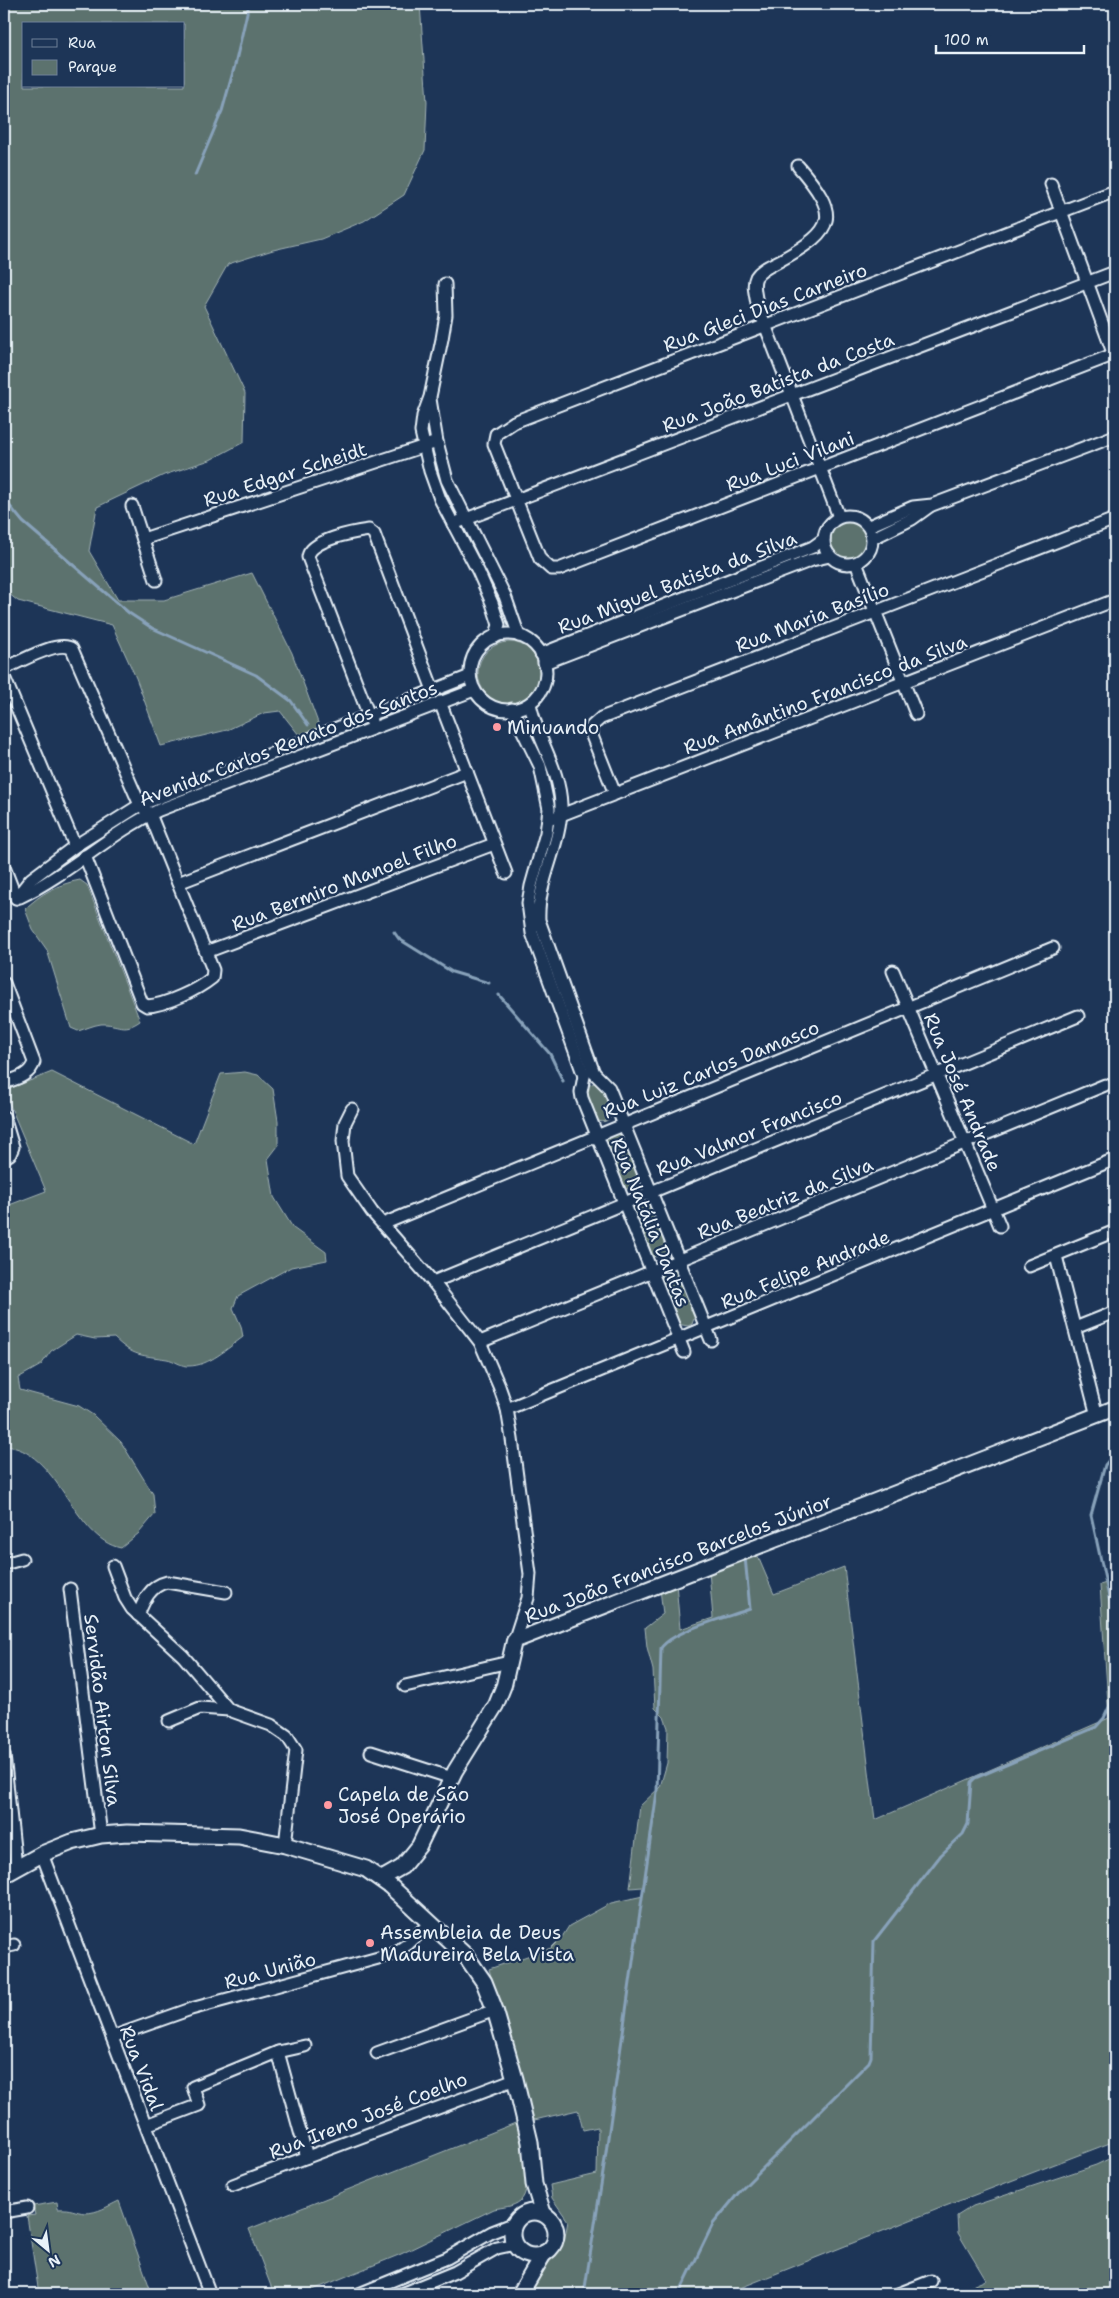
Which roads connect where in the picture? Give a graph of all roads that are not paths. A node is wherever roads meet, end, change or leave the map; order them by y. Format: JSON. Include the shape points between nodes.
{"nodes":[{"id":1,"x":798,"y":166,"type":"dead end"},
{"id":2,"x":1051,"y":184,"type":"dead end"},
{"id":3,"x":1115,"y":192,"type":"edge"},
{"id":4,"x":1061,"y":212,"type":"junction"},
{"id":5,"x":1115,"y":272,"type":"edge"},
{"id":6,"x":1087,"y":282,"type":"junction"},
{"id":7,"x":445,"y":284,"type":"dead end"},
{"id":8,"x":766,"y":326,"type":"junction"},
{"id":9,"x":1115,"y":356,"type":"edge"},
{"id":10,"x":792,"y":395,"type":"junction"},
{"id":11,"x":430,"y":397,"type":"junction"},
{"id":12,"x":1115,"y":436,"type":"edge"},
{"id":13,"x":437,"y":442,"type":"junction"},
{"id":14,"x":424,"y":447,"type":"junction"},
{"id":15,"x":820,"y":468,"type":"junction"},
{"id":16,"x":516,"y":500,"type":"junction"},
{"id":17,"x":932,"y":505,"type":"junction"},
{"id":18,"x":132,"y":506,"type":"dead end"},
{"id":19,"x":839,"y":517,"type":"junction"},
{"id":20,"x":466,"y":519,"type":"junction"},
{"id":21,"x":1115,"y":519,"type":"edge"},
{"id":22,"x":453,"y":524,"type":"junction"},
{"id":23,"x":869,"y":526,"type":"junction"},
{"id":24,"x":873,"y":538,"type":"junction"},
{"id":25,"x":143,"y":539,"type":"junction"},
{"id":26,"x":824,"y":539,"type":"junction"},
{"id":27,"x":830,"y":556,"type":"junction"},
{"id":28,"x":856,"y":563,"type":"junction"},
{"id":29,"x":156,"y":580,"type":"dead end"},
{"id":30,"x":1115,"y":600,"type":"edge"},
{"id":31,"x":876,"y":612,"type":"junction"},
{"id":32,"x":519,"y":636,"type":"junction"},
{"id":33,"x":495,"y":637,"type":"junction"},
{"id":34,"x":542,"y":658,"type":"junction"},
{"id":35,"x":4,"y":669,"type":"edge"},
{"id":36,"x":470,"y":676,"type":"junction"},
{"id":37,"x":4,"y":677,"type":"edge"},
{"id":38,"x":903,"y":682,"type":"junction"},
{"id":39,"x":433,"y":690,"type":"junction"},
{"id":40,"x":474,"y":690,"type":"junction"},
{"id":41,"x":440,"y":702,"type":"junction"},
{"id":42,"x":530,"y":703,"type":"junction"},
{"id":43,"x":512,"y":709,"type":"junction"},
{"id":44,"x":368,"y":714,"type":"junction"},
{"id":45,"x":916,"y":714,"type":"dead end"},
{"id":46,"x":373,"y":727,"type":"junction"},
{"id":47,"x":467,"y":772,"type":"junction"},
{"id":48,"x":615,"y":794,"type":"junction"},
{"id":49,"x":140,"y":805,"type":"junction"},
{"id":50,"x":150,"y":814,"type":"junction"},
{"id":51,"x":561,"y":815,"type":"junction"},
{"id":52,"x":548,"y":820,"type":"junction"},
{"id":53,"x":494,"y":844,"type":"junction"},
{"id":54,"x":75,"y":846,"type":"junction"},
{"id":55,"x":85,"y":856,"type":"junction"},
{"id":56,"x":4,"y":867,"type":"edge"},
{"id":57,"x":506,"y":873,"type":"dead end"},
{"id":58,"x":178,"y":883,"type":"junction"},
{"id":59,"x":16,"y":898,"type":"junction"},
{"id":60,"x":1053,"y":948,"type":"dead end"},
{"id":61,"x":206,"y":952,"type":"junction"},
{"id":62,"x":893,"y":971,"type":"dead end"},
{"id":63,"x":4,"y":983,"type":"edge"},
{"id":64,"x":7,"y":999,"type":"edge"},
{"id":65,"x":908,"y":1008,"type":"junction"},
{"id":66,"x":1078,"y":1016,"type":"dead end"},
{"id":67,"x":936,"y":1074,"type":"junction"},
{"id":68,"x":589,"y":1075,"type":"junction"},
{"id":69,"x":4,"y":1083,"type":"edge"},
{"id":70,"x":1105,"y":1086,"type":"dead end"},
{"id":71,"x":352,"y":1109,"type":"dead end"},
{"id":72,"x":4,"y":1117,"type":"edge"},
{"id":73,"x":624,"y":1124,"type":"junction"},
{"id":74,"x":597,"y":1135,"type":"junction"},
{"id":75,"x":965,"y":1143,"type":"junction"},
{"id":76,"x":4,"y":1158,"type":"edge"},
{"id":77,"x":1115,"y":1159,"type":"edge"},
{"id":78,"x":651,"y":1192,"type":"junction"},
{"id":79,"x":624,"y":1203,"type":"junction"},
{"id":80,"x":993,"y":1211,"type":"junction"},
{"id":81,"x":383,"y":1224,"type":"junction"},
{"id":82,"x":1000,"y":1226,"type":"dead end"},
{"id":83,"x":1115,"y":1231,"type":"edge"},
{"id":84,"x":1056,"y":1256,"type":"junction"},
{"id":85,"x":679,"y":1260,"type":"junction"},
{"id":86,"x":1029,"y":1266,"type":"dead end"},
{"id":87,"x":652,"y":1272,"type":"junction"},
{"id":88,"x":433,"y":1282,"type":"junction"},
{"id":89,"x":1115,"y":1312,"type":"edge"},
{"id":90,"x":706,"y":1328,"type":"junction"},
{"id":91,"x":1075,"y":1328,"type":"junction"},
{"id":92,"x":679,"y":1340,"type":"junction"},
{"id":93,"x":711,"y":1340,"type":"dead end"},
{"id":94,"x":480,"y":1342,"type":"junction"},
{"id":95,"x":684,"y":1352,"type":"dead end"},
{"id":96,"x":1115,"y":1408,"type":"edge"},
{"id":97,"x":507,"y":1410,"type":"junction"},
{"id":98,"x":1097,"y":1416,"type":"junction"},
{"id":99,"x":22,"y":1559,"type":"dead end"},
{"id":100,"x":4,"y":1564,"type":"edge"},
{"id":101,"x":113,"y":1566,"type":"dead end"},
{"id":102,"x":70,"y":1589,"type":"dead end"},
{"id":103,"x":226,"y":1592,"type":"dead end"},
{"id":104,"x":138,"y":1615,"type":"junction"},
{"id":105,"x":514,"y":1641,"type":"junction"},
{"id":106,"x":509,"y":1662,"type":"junction"},
{"id":107,"x":405,"y":1686,"type":"dead end"},
{"id":108,"x":229,"y":1710,"type":"junction"},
{"id":109,"x":169,"y":1721,"type":"dead end"},
{"id":110,"x":371,"y":1752,"type":"dead end"},
{"id":111,"x":4,"y":1755,"type":"edge"},
{"id":112,"x":452,"y":1778,"type":"junction"},
{"id":113,"x":4,"y":1813,"type":"edge"},
{"id":114,"x":101,"y":1835,"type":"junction"},
{"id":115,"x":285,"y":1844,"type":"junction"},
{"id":116,"x":42,"y":1854,"type":"junction"},
{"id":117,"x":10,"y":1871,"type":"edge"},
{"id":118,"x":381,"y":1879,"type":"junction"},
{"id":119,"x":429,"y":1924,"type":"junction"},
{"id":120,"x":495,"y":2010,"type":"junction"},
{"id":121,"x":112,"y":2037,"type":"junction"},
{"id":122,"x":305,"y":2046,"type":"dead end"},
{"id":123,"x":278,"y":2052,"type":"junction"},
{"id":124,"x":377,"y":2053,"type":"dead end"},
{"id":125,"x":515,"y":2079,"type":"junction"},
{"id":126,"x":146,"y":2125,"type":"junction"},
{"id":127,"x":307,"y":2157,"type":"junction"},
{"id":128,"x":534,"y":2184,"type":"junction"},
{"id":129,"x":233,"y":2185,"type":"dead end"},
{"id":130,"x":27,"y":2208,"type":"dead end"},
{"id":131,"x":4,"y":2212,"type":"edge"},
{"id":132,"x":543,"y":2213,"type":"junction"},
{"id":133,"x":518,"y":2219,"type":"junction"},
{"id":134,"x":518,"y":2248,"type":"junction"},
{"id":135,"x":544,"y":2253,"type":"junction"},
{"id":136,"x":932,"y":2281,"type":"dead end"},
{"id":137,"x":522,"y":2289,"type":"edge"},
{"id":138,"x":210,"y":2294,"type":"edge"},
{"id":139,"x":359,"y":2294,"type":"edge"},
{"id":140,"x":401,"y":2294,"type":"edge"},
{"id":141,"x":898,"y":2294,"type":"edge"}],
"edges":[{"from":1,"to":8,"type":"street","via":[[826,206],[827,223],[820,234],[754,279],[757,304]]},
{"from":2,"to":4,"type":"street"},
{"from":3,"to":4,"type":"street","name":"Rua Gleci Dias Carneiro"},
{"from":4,"to":6,"type":"street"},
{"from":4,"to":8,"type":"street","name":"Rua Gleci Dias Carneiro"},
{"from":5,"to":6,"type":"street","name":"Rua João Batista da Costa"},
{"from":6,"to":9,"type":"street"},
{"from":6,"to":10,"type":"street","name":"Rua João Batista da Costa"},
{"from":7,"to":11,"type":"street","via":[[446,315]]},
{"from":8,"to":10,"type":"street"},
{"from":8,"to":16,"type":"street","name":"Rua Gleci Dias Carneiro","via":[[499,430],[494,444]]},
{"from":9,"to":15,"type":"street","name":"Rua Luci Vilani"},
{"from":10,"to":15,"type":"street"},
{"from":10,"to":16,"type":"street","name":"Rua João Batista da Costa"},
{"from":11,"to":13,"type":"street"},
{"from":11,"to":14,"type":"street","via":[[421,424]]},
{"from":12,"to":17,"type":"street"},
{"from":13,"to":14,"type":"street","name":"Rua Edgar Scheidt"},
{"from":13,"to":20,"type":"street","via":[[447,480]]},
{"from":14,"to":22,"type":"street","via":[[435,486]]},
{"from":14,"to":25,"type":"street","name":"Rua Edgar Scheidt"},
{"from":15,"to":16,"type":"street","name":"Rua Luci Vilani","via":[[559,569],[551,569],[540,559]]},
{"from":15,"to":19,"type":"street"},
{"from":16,"to":20,"type":"street","name":"Rua João Batista da Costa"},
{"from":17,"to":23,"type":"street","via":[[913,508]]},
{"from":17,"to":24,"type":"street"},
{"from":18,"to":25,"type":"street"},
{"from":19,"to":23,"type":"street","via":[[856,516]]},
{"from":19,"to":26,"type":"street","via":[[828,526]]},
{"from":20,"to":22,"type":"street","name":"Rua João Batista da Costa"},
{"from":20,"to":32,"type":"street","via":[[505,596]]},
{"from":21,"to":31,"type":"street","name":"Rua Maria Basílio"},
{"from":22,"to":33,"type":"street","via":[[492,603],[499,625]]},
{"from":23,"to":24,"type":"street"},
{"from":24,"to":28,"type":"street","via":[[869,553]]},
{"from":25,"to":29,"type":"street"},
{"from":26,"to":27,"type":"street"},
{"from":26,"to":34,"type":"street","name":"Rua Miguel Batista da Silva","via":[[813,547]]},
{"from":27,"to":28,"type":"street","via":[[842,563]]},
{"from":27,"to":34,"type":"street","name":"Rua Miguel Batista da Silva"},
{"from":28,"to":31,"type":"street"},
{"from":30,"to":38,"type":"street","name":"Rua Amântino Francisco da Silva"},
{"from":31,"to":38,"type":"street"},
{"from":31,"to":48,"type":"street","name":"Rua Maria Basílio","via":[[596,721],[591,730],[592,736]]},
{"from":32,"to":33,"type":"street"},
{"from":32,"to":34,"type":"street","via":[[528,640]]},
{"from":33,"to":36,"type":"street","via":[[478,648],[470,666]]},
{"from":34,"to":42,"type":"street","via":[[545,672],[541,689]]},
{"from":35,"to":49,"type":"street","via":[[49,649],[64,645],[72,649]]},
{"from":36,"to":39,"type":"street","name":"Avenida Carlos Renato dos Santos"},
{"from":36,"to":40,"type":"street"},
{"from":37,"to":54,"type":"street"},
{"from":38,"to":45,"type":"street"},
{"from":38,"to":48,"type":"street","name":"Rua Amântino Francisco da Silva"},
{"from":39,"to":44,"type":"street","name":"Avenida Carlos Renato dos Santos"},
{"from":39,"to":44,"type":"street","via":[[378,542],[369,530],[322,542],[308,552],[310,562]]},
{"from":40,"to":41,"type":"street","name":"Avenida Carlos Renato dos Santos"},
{"from":40,"to":43,"type":"street","via":[[490,706]]},
{"from":41,"to":46,"type":"street","name":"Avenida Carlos Renato dos Santos"},
{"from":41,"to":47,"type":"street"},
{"from":42,"to":43,"type":"street"},
{"from":42,"to":51,"type":"street","via":[[556,778]]},
{"from":43,"to":52,"type":"street","via":[[540,766],[547,796]]},
{"from":44,"to":46,"type":"street"},
{"from":44,"to":49,"type":"street","name":"Avenida Carlos Renato dos Santos"},
{"from":46,"to":50,"type":"street","name":"Avenida Carlos Renato dos Santos"},
{"from":47,"to":53,"type":"street"},
{"from":47,"to":58,"type":"street"},
{"from":48,"to":51,"type":"street","name":"Rua Amântino Francisco da Silva"},
{"from":49,"to":50,"type":"street"},
{"from":49,"to":54,"type":"street","name":"Avenida Carlos Renato dos Santos"},
{"from":50,"to":55,"type":"street","name":"Avenida Carlos Renato dos Santos","via":[[134,821]]},
{"from":50,"to":58,"type":"street"},
{"from":51,"to":52,"type":"street","name":"Rua Amântino Francisco da Silva"},
{"from":51,"to":68,"type":"street","via":[[540,896],[539,920]]},
{"from":52,"to":68,"type":"street","via":[[531,886],[528,917],[535,944]]},
{"from":53,"to":57,"type":"street"},
{"from":53,"to":61,"type":"street","name":"Rua Bermiro Manoel Filho"},
{"from":54,"to":59,"type":"street","name":"Avenida Carlos Renato dos Santos","via":[[31,879]]},
{"from":55,"to":59,"type":"street","name":"Avenida Carlos Renato dos Santos","via":[[39,888]]},
{"from":55,"to":61,"type":"street","via":[[140,999],[146,1006],[197,988],[212,978],[213,970]]},
{"from":56,"to":59,"type":"street"},
{"from":58,"to":61,"type":"street"},
{"from":60,"to":65,"type":"street","name":"Rua Luiz Carlos Damasco"},
{"from":62,"to":65,"type":"street","name":"Rua José Andrade"},
{"from":63,"to":64,"type":"street"},
{"from":64,"to":69,"type":"street","via":[[34,1062],[24,1075]]},
{"from":65,"to":67,"type":"street","name":"Rua José Andrade"},
{"from":65,"to":73,"type":"street","name":"Rua Luiz Carlos Damasco"},
{"from":66,"to":67,"type":"street","name":"Rua Valmor Francisco"},
{"from":67,"to":75,"type":"street","name":"Rua José Andrade"},
{"from":67,"to":78,"type":"street","name":"Rua Valmor Francisco"},
{"from":68,"to":73,"type":"street","via":[[609,1088]]},
{"from":68,"to":74,"type":"street","name":"Rua Natália Dantas","via":[[581,1092]]},
{"from":70,"to":75,"type":"street","name":"Rua Beatriz da Silva"},
{"from":71,"to":81,"type":"street","via":[[343,1141],[347,1176]]},
{"from":72,"to":76,"type":"street","via":[[14,1147]]},
{"from":73,"to":74,"type":"street","name":"Rua Luiz Carlos Damasco"},
{"from":73,"to":78,"type":"street"},
{"from":74,"to":79,"type":"street","name":"Rua Natália Dantas"},
{"from":74,"to":81,"type":"street","name":"Rua Luiz Carlos Damasco"},
{"from":75,"to":80,"type":"street","name":"Rua José Andrade"},
{"from":75,"to":85,"type":"street","name":"Rua Beatriz da Silva"},
{"from":77,"to":80,"type":"street","name":"Rua Felipe Andrade"},
{"from":78,"to":79,"type":"street","name":"Rua Valmor Francisco"},
{"from":78,"to":85,"type":"street"},
{"from":79,"to":87,"type":"street","name":"Rua Natália Dantas"},
{"from":79,"to":88,"type":"street","name":"Rua Valmor Francisco"},
{"from":80,"to":82,"type":"street","name":"Rua José Andrade"},
{"from":80,"to":90,"type":"street","name":"Rua Felipe Andrade"},
{"from":81,"to":88,"type":"street"},
{"from":83,"to":84,"type":"street"},
{"from":84,"to":86,"type":"street"},
{"from":84,"to":91,"type":"street"},
{"from":85,"to":87,"type":"street","name":"Rua Beatriz da Silva"},
{"from":85,"to":90,"type":"street"},
{"from":87,"to":92,"type":"street","name":"Rua Natália Dantas"},
{"from":87,"to":94,"type":"street","name":"Rua Beatriz da Silva"},
{"from":88,"to":94,"type":"street"},
{"from":89,"to":91,"type":"street"},
{"from":90,"to":92,"type":"street","name":"Rua Felipe Andrade"},
{"from":90,"to":93,"type":"street"},
{"from":91,"to":98,"type":"street"},
{"from":92,"to":95,"type":"street","name":"Rua Natália Dantas"},
{"from":92,"to":97,"type":"street","name":"Rua Felipe Andrade"},
{"from":94,"to":97,"type":"street"},
{"from":96,"to":98,"type":"street","name":"Rua João Francisco Barcelos Júnior"},
{"from":97,"to":105,"type":"street","via":[[530,1574],[528,1598]]},
{"from":98,"to":105,"type":"street","name":"Rua João Francisco Barcelos Júnior"},
{"from":99,"to":100,"type":"street"},
{"from":101,"to":104,"type":"street","via":[[125,1598]]},
{"from":102,"to":114,"type":"street","name":"Servidão Airton Silva"},
{"from":103,"to":104,"type":"street","via":[[167,1582],[159,1584],[144,1600]]},
{"from":104,"to":108,"type":"street","via":[[183,1656]]},
{"from":105,"to":106,"type":"street","name":"Rua João Francisco Barcelos Júnior"},
{"from":106,"to":107,"type":"street"},
{"from":106,"to":112,"type":"street","name":"Rua João Francisco Barcelos Júnior","via":[[496,1705]]},
{"from":108,"to":109,"type":"street","via":[[200,1708]]},
{"from":108,"to":115,"type":"street","via":[[270,1724],[294,1745]]},
{"from":110,"to":112,"type":"street"},
{"from":111,"to":117,"type":"street"},
{"from":112,"to":118,"type":"street","name":"Rua João Francisco Barcelos Júnior","via":[[414,1855],[402,1867]]},
{"from":113,"to":117,"type":"street"},
{"from":114,"to":115,"type":"main road","via":[[228,1834]]},
{"from":114,"to":116,"type":"main road"},
{"from":115,"to":118,"type":"main road","via":[[366,1869]]},
{"from":116,"to":117,"type":"main road"},
{"from":116,"to":121,"type":"street","name":"Rua Vidal"},
{"from":118,"to":119,"type":"main road"},
{"from":119,"to":120,"type":"main road","via":[[473,1964]]},
{"from":119,"to":121,"type":"street","name":"Rua União","via":[[393,1954],[191,2009]]},
{"from":120,"to":124,"type":"street"},
{"from":120,"to":125,"type":"main road"},
{"from":121,"to":126,"type":"street","name":"Rua Vidal"},
{"from":122,"to":123,"type":"street"},
{"from":123,"to":126,"type":"street","via":[[193,2087],[198,2105]]},
{"from":123,"to":127,"type":"street"},
{"from":125,"to":127,"type":"street","name":"Rua Ireno José Coelho"},
{"from":125,"to":128,"type":"main road","via":[[530,2142]]},
{"from":126,"to":138,"type":"street","name":"Rua Vidal"},
{"from":127,"to":129,"type":"street","name":"Rua Ireno José Coelho"},
{"from":128,"to":132,"type":"main road"},
{"from":128,"to":133,"type":"main road","via":[[528,2206]]},
{"from":130,"to":131,"type":"street"},
{"from":132,"to":133,"type":"main road","via":[[536,2211]]},
{"from":132,"to":135,"type":"main road","via":[[553,2221],[556,2233],[553,2245]]},
{"from":133,"to":134,"type":"main road","via":[[512,2230]]},
{"from":133,"to":139,"type":"street","via":[[447,2258]]},
{"from":134,"to":135,"type":"main road","via":[[533,2256]]},
{"from":134,"to":137,"type":"main road"},
{"from":134,"to":140,"type":"street","via":[[497,2248],[455,2272]]},
{"from":135,"to":137,"type":"main road"},
{"from":136,"to":141,"type":"street"}]}
